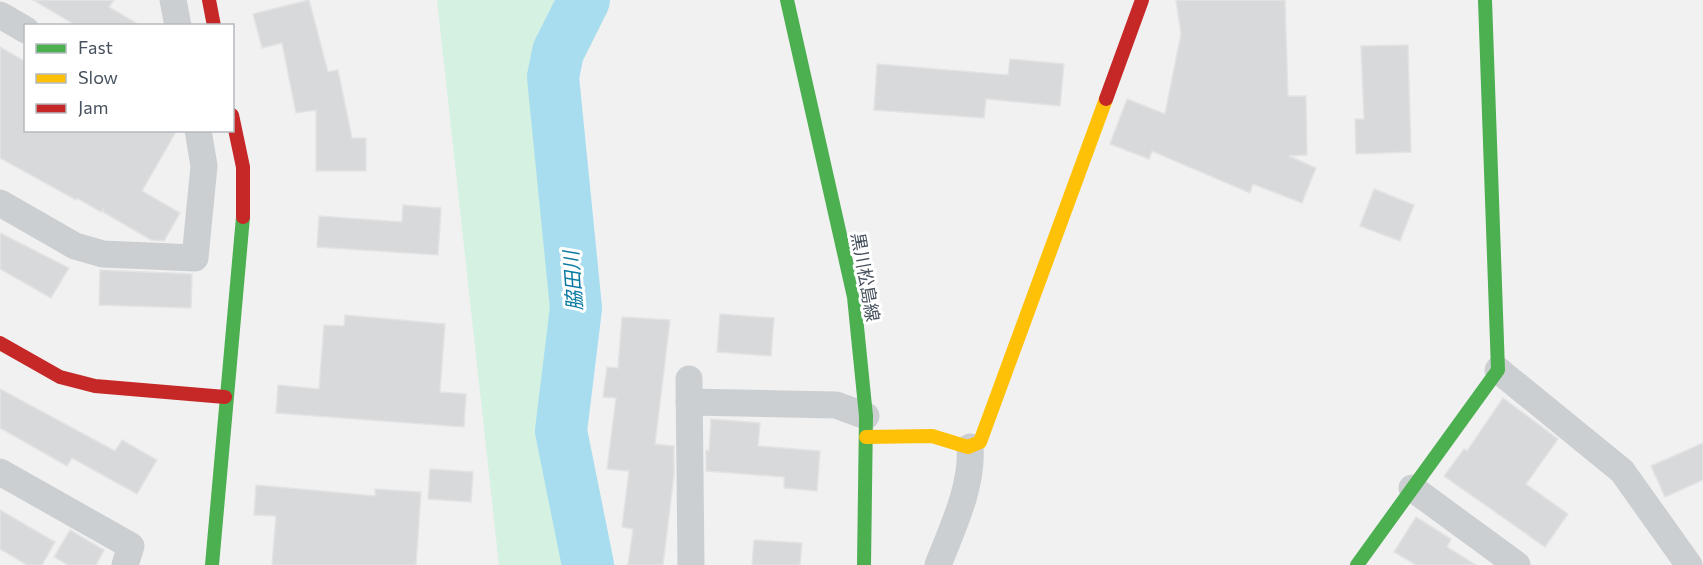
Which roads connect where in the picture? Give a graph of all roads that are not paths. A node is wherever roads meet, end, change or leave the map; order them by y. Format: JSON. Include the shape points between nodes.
{"nodes":[{"id":1,"x":173,"y":0,"type":"edge"},
{"id":2,"x":209,"y":0,"type":"edge"},
{"id":3,"x":787,"y":0,"type":"edge"},
{"id":4,"x":1142,"y":0,"type":"edge"},
{"id":5,"x":1485,"y":0,"type":"edge"},
{"id":6,"x":0,"y":15,"type":"edge"},
{"id":7,"x":178,"y":24,"type":"edge"},
{"id":8,"x":214,"y":24,"type":"edge"},
{"id":9,"x":24,"y":29,"type":"edge"},
{"id":10,"x":234,"y":124,"type":"edge"},
{"id":11,"x":198,"y":132,"type":"edge"},
{"id":12,"x":0,"y":202,"type":"edge"},
{"id":13,"x":0,"y":343,"type":"edge"},
{"id":14,"x":1498,"y":370,"type":"junction"},
{"id":15,"x":225,"y":397,"type":"junction"},
{"id":16,"x":866,"y":426,"type":"junction"},
{"id":17,"x":970,"y":447,"type":"junction"},
{"id":18,"x":0,"y":472,"type":"edge"},
{"id":19,"x":1412,"y":488,"type":"junction"},
{"id":20,"x":125,"y":565,"type":"edge"},
{"id":21,"x":212,"y":565,"type":"edge"},
{"id":22,"x":691,"y":565,"type":"edge"},
{"id":23,"x":864,"y":565,"type":"edge"},
{"id":24,"x":938,"y":565,"type":"edge"},
{"id":25,"x":1357,"y":565,"type":"edge"},
{"id":26,"x":1517,"y":565,"type":"edge"},
{"id":27,"x":1689,"y":565,"type":"edge"}],
"edges":[{"from":1,"to":7,"type":"street"},
{"from":2,"to":8,"type":"street"},
{"from":3,"to":16,"type":"street","name":"黒川松島線","via":[[854,297]]},
{"from":4,"to":17,"type":"street","via":[[984,433],[978,444]]},
{"from":5,"to":14,"type":"street"},
{"from":6,"to":9,"type":"street"},
{"from":10,"to":15,"type":"street","via":[[243,167],[243,231]]},
{"from":11,"to":12,"type":"street","via":[[204,166],[195,258],[103,254],[75,246]]},
{"from":13,"to":15,"type":"street","via":[[60,377],[95,386]]},
{"from":14,"to":19,"type":"street"},
{"from":14,"to":27,"type":"street","via":[[1622,471]]},
{"from":15,"to":21,"type":"street"},
{"from":16,"to":17,"type":"street","via":[[944,438]]},
{"from":16,"to":22,"type":"street","via":[[836,405],[689,391]]},
{"from":16,"to":23,"type":"street","name":"黒川松島線"},
{"from":17,"to":24,"type":"street","via":[[971,464]]},
{"from":18,"to":20,"type":"street","via":[[131,546]]},
{"from":19,"to":25,"type":"street"},
{"from":19,"to":26,"type":"street"}]}
